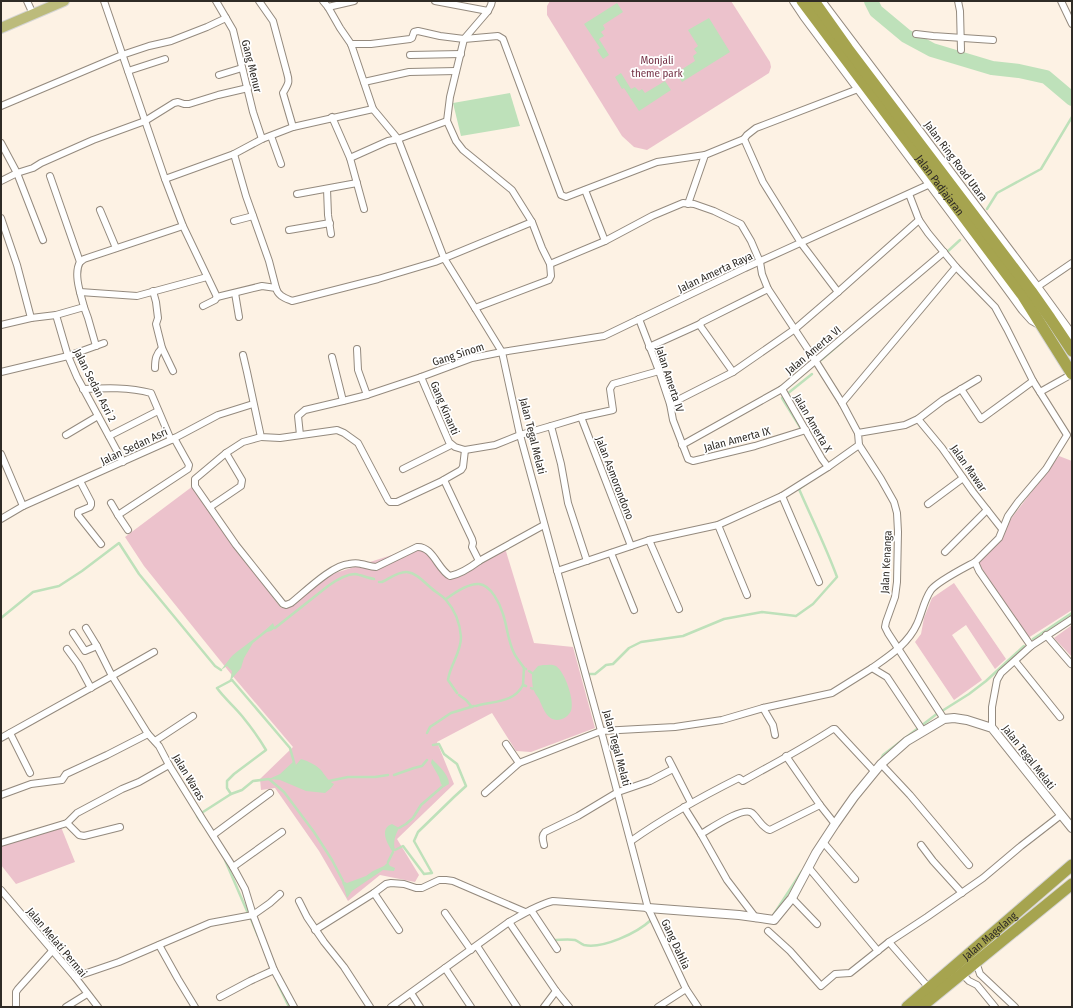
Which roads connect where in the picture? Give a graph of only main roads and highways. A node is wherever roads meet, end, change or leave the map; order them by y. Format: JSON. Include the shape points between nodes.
{"nodes":[{"id":1,"x":64,"y":1,"type":"edge"},
{"id":2,"x":802,"y":1,"type":"edge"},
{"id":3,"x":814,"y":1,"type":"edge"},
{"id":4,"x":1,"y":28,"type":"edge"},
{"id":5,"x":1072,"y":351,"type":"edge"},
{"id":6,"x":1072,"y":374,"type":"edge"},
{"id":7,"x":1072,"y":865,"type":"edge"},
{"id":8,"x":1072,"y":884,"type":"edge"},
{"id":9,"x":1072,"y":891,"type":"edge"},
{"id":10,"x":927,"y":1005,"type":"edge"},
{"id":11,"x":907,"y":1007,"type":"edge"}],
"edges":[{"from":1,"to":4,"type":"main road"},
{"from":2,"to":6,"type":"highway","name":"Jalan Padjajaran","via":[[1018,290]]},
{"from":3,"to":5,"type":"highway","name":"Jalan Padjajaran","via":[[1034,289]]},
{"from":7,"to":11,"type":"highway","name":"Jalan Magelang"},
{"from":8,"to":10,"type":"highway"},
{"from":9,"to":10,"type":"highway","name":"Jalan Magelang","via":[[966,978]]}]}
